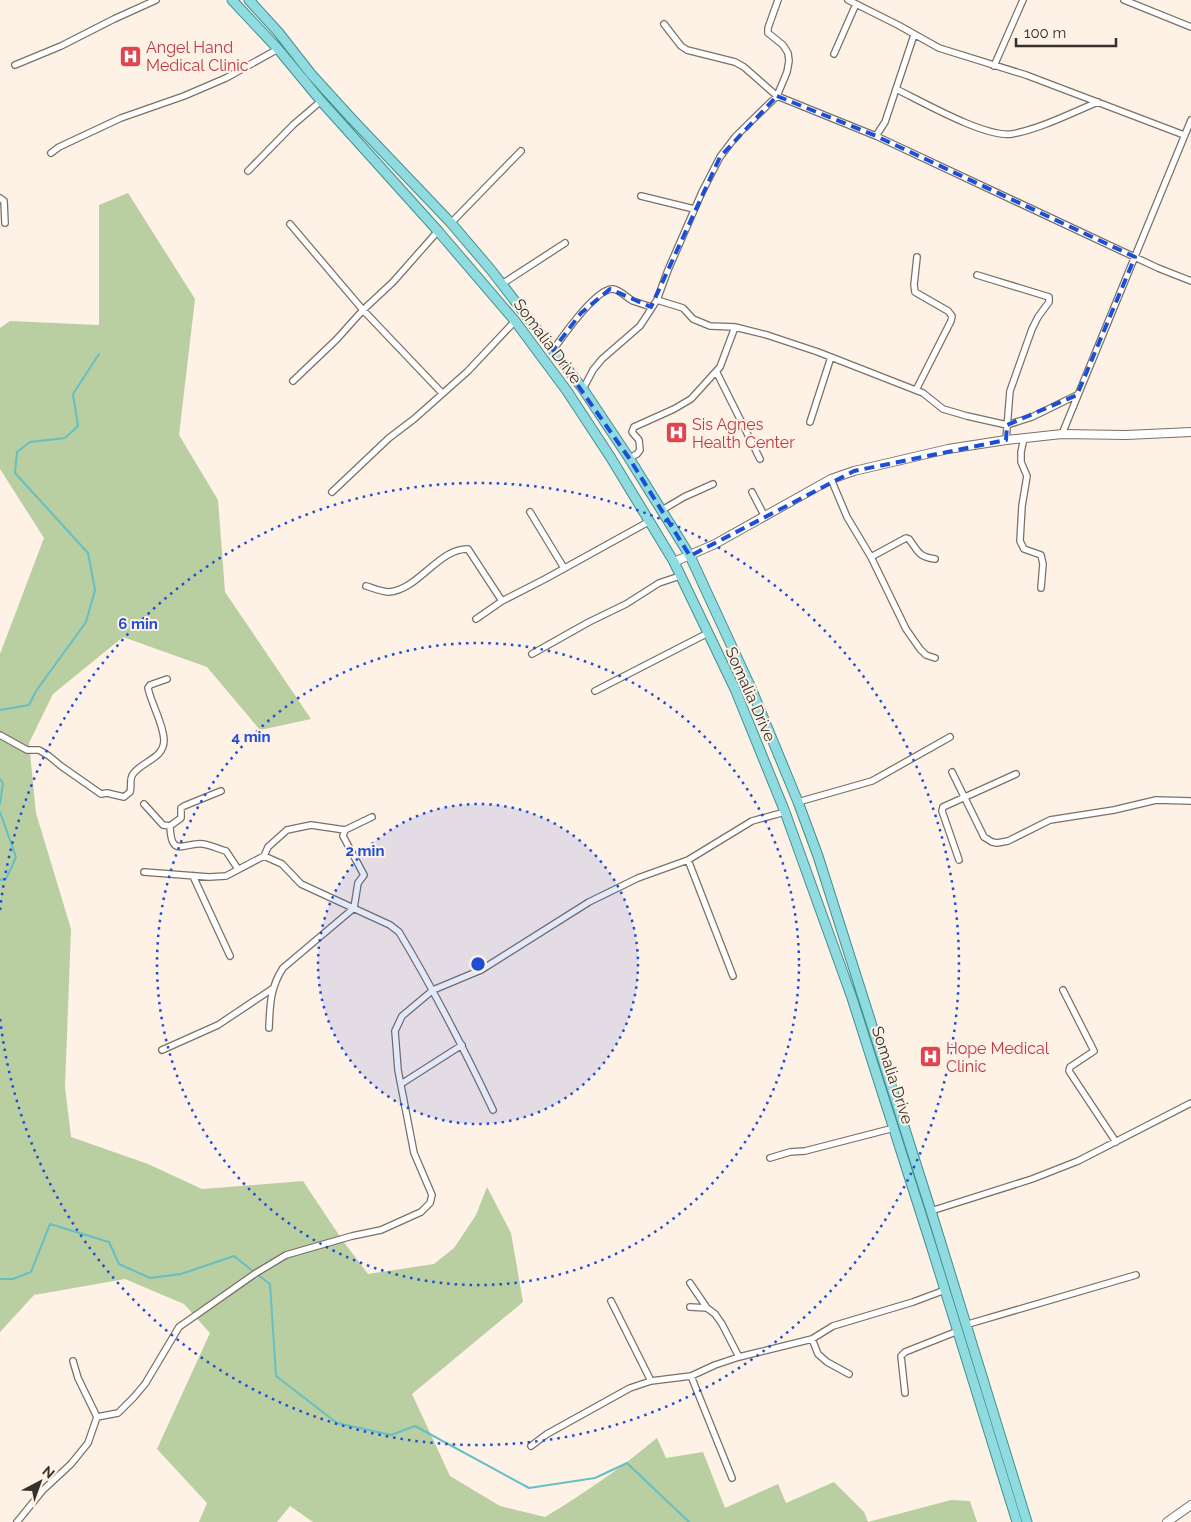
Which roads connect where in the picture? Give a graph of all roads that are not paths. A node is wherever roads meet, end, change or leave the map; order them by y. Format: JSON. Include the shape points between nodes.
{"nodes":[{"id":1,"x":156,"y":0,"type":"edge"},
{"id":2,"x":232,"y":0,"type":"edge"},
{"id":3,"x":249,"y":0,"type":"edge"},
{"id":4,"x":778,"y":0,"type":"edge"},
{"id":5,"x":848,"y":0,"type":"edge"},
{"id":6,"x":1023,"y":0,"type":"edge"},
{"id":7,"x":1124,"y":0,"type":"edge"},
{"id":8,"x":856,"y":4,"type":"junction"},
{"id":9,"x":664,"y":24,"type":"dead end"},
{"id":10,"x":1191,"y":27,"type":"edge"},
{"id":11,"x":914,"y":35,"type":"junction"},
{"id":12,"x":278,"y":49,"type":"junction"},
{"id":13,"x":834,"y":54,"type":"dead end"},
{"id":14,"x":15,"y":65,"type":"dead end"},
{"id":15,"x":994,"y":66,"type":"junction"},
{"id":16,"x":896,"y":89,"type":"junction"},
{"id":17,"x":778,"y":96,"type":"junction"},
{"id":18,"x":321,"y":101,"type":"junction"},
{"id":19,"x":1098,"y":102,"type":"junction"},
{"id":20,"x":1191,"y":120,"type":"edge"},
{"id":21,"x":1184,"y":135,"type":"junction"},
{"id":22,"x":876,"y":136,"type":"junction"},
{"id":23,"x":521,"y":151,"type":"dead end"},
{"id":24,"x":50,"y":153,"type":"dead end"},
{"id":25,"x":248,"y":171,"type":"dead end"},
{"id":26,"x":641,"y":196,"type":"dead end"},
{"id":27,"x":0,"y":198,"type":"edge"},
{"id":28,"x":694,"y":209,"type":"junction"},
{"id":29,"x":6,"y":223,"type":"dead end"},
{"id":30,"x":451,"y":223,"type":"junction"},
{"id":31,"x":290,"y":224,"type":"dead end"},
{"id":32,"x":438,"y":231,"type":"junction"},
{"id":33,"x":565,"y":243,"type":"dead end"},
{"id":34,"x":917,"y":257,"type":"dead end"},
{"id":35,"x":1135,"y":257,"type":"junction"},
{"id":36,"x":976,"y":275,"type":"dead end"},
{"id":37,"x":1191,"y":281,"type":"edge"},
{"id":38,"x":502,"y":284,"type":"junction"},
{"id":39,"x":657,"y":300,"type":"junction"},
{"id":40,"x":652,"y":308,"type":"junction"},
{"id":41,"x":363,"y":310,"type":"junction"},
{"id":42,"x":515,"y":322,"type":"junction"},
{"id":43,"x":735,"y":327,"type":"junction"},
{"id":44,"x":553,"y":350,"type":"junction"},
{"id":45,"x":831,"y":357,"type":"junction"},
{"id":46,"x":717,"y":373,"type":"junction"},
{"id":47,"x":293,"y":381,"type":"dead end"},
{"id":48,"x":583,"y":389,"type":"junction"},
{"id":49,"x":916,"y":390,"type":"junction"},
{"id":50,"x":442,"y":393,"type":"junction"},
{"id":51,"x":1077,"y":395,"type":"junction"},
{"id":52,"x":810,"y":422,"type":"dead end"},
{"id":53,"x":1007,"y":425,"type":"junction"},
{"id":54,"x":1191,"y":432,"type":"edge"},
{"id":55,"x":1062,"y":434,"type":"junction"},
{"id":56,"x":1024,"y":438,"type":"junction"},
{"id":57,"x":1006,"y":440,"type":"junction"},
{"id":58,"x":629,"y":458,"type":"junction"},
{"id":59,"x":760,"y":459,"type":"dead end"},
{"id":60,"x":831,"y":479,"type":"junction"},
{"id":61,"x":713,"y":484,"type":"dead end"},
{"id":62,"x":332,"y":492,"type":"dead end"},
{"id":63,"x":752,"y":492,"type":"dead end"},
{"id":64,"x":662,"y":510,"type":"junction"},
{"id":65,"x":530,"y":512,"type":"dead end"},
{"id":66,"x":765,"y":517,"type":"junction"},
{"id":67,"x":650,"y":521,"type":"junction"},
{"id":68,"x":690,"y":556,"type":"junction"},
{"id":69,"x":871,"y":557,"type":"junction"},
{"id":70,"x":935,"y":559,"type":"dead end"},
{"id":71,"x":674,"y":562,"type":"junction"},
{"id":72,"x":564,"y":568,"type":"junction"},
{"id":73,"x":680,"y":576,"type":"junction"},
{"id":74,"x":366,"y":586,"type":"dead end"},
{"id":75,"x":1041,"y":588,"type":"dead end"},
{"id":76,"x":502,"y":601,"type":"junction"},
{"id":77,"x":476,"y":619,"type":"dead end"},
{"id":78,"x":708,"y":634,"type":"junction"},
{"id":79,"x":532,"y":654,"type":"dead end"},
{"id":80,"x":935,"y":658,"type":"dead end"},
{"id":81,"x":167,"y":679,"type":"dead end"},
{"id":82,"x":595,"y":692,"type":"dead end"},
{"id":83,"x":0,"y":735,"type":"edge"},
{"id":84,"x":950,"y":737,"type":"dead end"},
{"id":85,"x":952,"y":772,"type":"dead end"},
{"id":86,"x":1016,"y":774,"type":"dead end"},
{"id":87,"x":221,"y":791,"type":"dead end"},
{"id":88,"x":964,"y":797,"type":"junction"},
{"id":89,"x":1191,"y":801,"type":"edge"},
{"id":90,"x":798,"y":802,"type":"junction"},
{"id":91,"x":144,"y":804,"type":"dead end"},
{"id":92,"x":785,"y":812,"type":"junction"},
{"id":93,"x":372,"y":817,"type":"dead end"},
{"id":94,"x":170,"y":826,"type":"junction"},
{"id":95,"x":345,"y":830,"type":"junction"},
{"id":96,"x":264,"y":856,"type":"junction"},
{"id":97,"x":688,"y":860,"type":"junction"},
{"id":98,"x":959,"y":860,"type":"dead end"},
{"id":99,"x":238,"y":869,"type":"junction"},
{"id":100,"x":144,"y":872,"type":"dead end"},
{"id":101,"x":193,"y":876,"type":"junction"},
{"id":102,"x":354,"y":908,"type":"junction"},
{"id":103,"x":230,"y":956,"type":"dead end"},
{"id":104,"x":733,"y":976,"type":"dead end"},
{"id":105,"x":272,"y":989,"type":"junction"},
{"id":106,"x":433,"y":990,"type":"junction"},
{"id":107,"x":1063,"y":990,"type":"dead end"},
{"id":108,"x":269,"y":1028,"type":"dead end"},
{"id":109,"x":462,"y":1045,"type":"junction"},
{"id":110,"x":162,"y":1050,"type":"dead end"},
{"id":111,"x":401,"y":1084,"type":"junction"},
{"id":112,"x":1191,"y":1103,"type":"edge"},
{"id":113,"x":493,"y":1110,"type":"dead end"},
{"id":114,"x":894,"y":1128,"type":"junction"},
{"id":115,"x":1116,"y":1142,"type":"junction"},
{"id":116,"x":770,"y":1158,"type":"dead end"},
{"id":117,"x":931,"y":1211,"type":"junction"},
{"id":118,"x":1136,"y":1275,"type":"dead end"},
{"id":119,"x":690,"y":1283,"type":"dead end"},
{"id":120,"x":945,"y":1290,"type":"junction"},
{"id":121,"x":611,"y":1301,"type":"dead end"},
{"id":122,"x":690,"y":1307,"type":"dead end"},
{"id":123,"x":707,"y":1308,"type":"junction"},
{"id":124,"x":961,"y":1328,"type":"junction"},
{"id":125,"x":812,"y":1339,"type":"junction"},
{"id":126,"x":739,"y":1357,"type":"junction"},
{"id":127,"x":73,"y":1361,"type":"dead end"},
{"id":128,"x":849,"y":1374,"type":"dead end"},
{"id":129,"x":691,"y":1376,"type":"junction"},
{"id":130,"x":651,"y":1381,"type":"junction"},
{"id":131,"x":904,"y":1392,"type":"dead end"},
{"id":132,"x":97,"y":1417,"type":"junction"},
{"id":133,"x":531,"y":1446,"type":"dead end"},
{"id":134,"x":732,"y":1478,"type":"dead end"},
{"id":135,"x":1191,"y":1504,"type":"edge"},
{"id":136,"x":17,"y":1522,"type":"edge"},
{"id":137,"x":1017,"y":1522,"type":"edge"},
{"id":138,"x":1027,"y":1522,"type":"edge"},
{"id":139,"x":1167,"y":1522,"type":"edge"}],
"edges":[{"from":1,"to":14,"type":"street"},
{"from":2,"to":12,"type":"main road","name":"Somalia Drive"},
{"from":3,"to":30,"type":"main road","name":"Somalia Drive","via":[[351,118]]},
{"from":4,"to":17,"type":"street","via":[[768,33],[783,45],[789,61]]},
{"from":5,"to":8,"type":"street"},
{"from":6,"to":15,"type":"street"},
{"from":7,"to":10,"type":"street"},
{"from":8,"to":11,"type":"street"},
{"from":8,"to":13,"type":"street"},
{"from":9,"to":17,"type":"street","via":[[687,50],[735,62]]},
{"from":11,"to":15,"type":"street","via":[[939,48]]},
{"from":11,"to":16,"type":"street"},
{"from":12,"to":18,"type":"main road","name":"Somalia Drive"},
{"from":12,"to":24,"type":"street","via":[[226,78],[121,118]]},
{"from":15,"to":19,"type":"street"},
{"from":16,"to":19,"type":"street","via":[[970,125],[1010,134],[1038,127]]},
{"from":16,"to":22,"type":"street","via":[[885,122]]},
{"from":17,"to":22,"type":"street"},
{"from":17,"to":28,"type":"street","via":[[720,156]]},
{"from":18,"to":25,"type":"street"},
{"from":18,"to":32,"type":"main road","name":"Somalia Drive"},
{"from":19,"to":21,"type":"street"},
{"from":20,"to":21,"type":"street"},
{"from":21,"to":35,"type":"street"},
{"from":22,"to":35,"type":"street"},
{"from":23,"to":30,"type":"street"},
{"from":26,"to":28,"type":"street"},
{"from":27,"to":29,"type":"street","via":[[4,201]]},
{"from":28,"to":39,"type":"street"},
{"from":30,"to":38,"type":"main road","name":"Somalia Drive"},
{"from":31,"to":41,"type":"street"},
{"from":32,"to":41,"type":"street"},
{"from":32,"to":42,"type":"main road","name":"Somalia Drive"},
{"from":33,"to":38,"type":"street"},
{"from":34,"to":49,"type":"street","via":[[915,292],[952,316]]},
{"from":35,"to":37,"type":"street"},
{"from":35,"to":51,"type":"street"},
{"from":36,"to":53,"type":"street","via":[[1049,297],[1032,329],[1010,391]]},
{"from":38,"to":44,"type":"main road","name":"Somalia Drive"},
{"from":39,"to":40,"type":"street"},
{"from":39,"to":43,"type":"street","via":[[683,308],[693,319],[710,326]]},
{"from":40,"to":44,"type":"street","via":[[610,289],[581,313]]},
{"from":40,"to":48,"type":"street","via":[[640,326],[602,359]]},
{"from":41,"to":47,"type":"street"},
{"from":41,"to":50,"type":"street"},
{"from":42,"to":50,"type":"street"},
{"from":42,"to":67,"type":"main road","name":"Somalia Drive","via":[[567,391]]},
{"from":43,"to":45,"type":"street"},
{"from":43,"to":46,"type":"street"},
{"from":44,"to":48,"type":"main road","name":"Somalia Drive"},
{"from":45,"to":49,"type":"street"},
{"from":45,"to":52,"type":"street"},
{"from":46,"to":58,"type":"street","via":[[691,399],[634,427],[632,432],[639,440],[640,450]]},
{"from":46,"to":59,"type":"street"},
{"from":48,"to":58,"type":"main road","name":"Somalia Drive"},
{"from":49,"to":53,"type":"street","via":[[943,409]]},
{"from":50,"to":62,"type":"street"},
{"from":51,"to":53,"type":"street"},
{"from":51,"to":55,"type":"street"},
{"from":53,"to":57,"type":"street"},
{"from":54,"to":55,"type":"street"},
{"from":55,"to":56,"type":"street"},
{"from":56,"to":57,"type":"street"},
{"from":56,"to":75,"type":"street","via":[[1021,462],[1027,476],[1020,541],[1024,549],[1041,555],[1044,564]]},
{"from":57,"to":60,"type":"street","via":[[885,463]]},
{"from":58,"to":64,"type":"main road","name":"Somalia Drive"},
{"from":60,"to":66,"type":"street"},
{"from":60,"to":69,"type":"street","via":[[847,516]]},
{"from":61,"to":64,"type":"street"},
{"from":63,"to":66,"type":"street"},
{"from":64,"to":68,"type":"main road","name":"Somalia Drive"},
{"from":65,"to":72,"type":"street"},
{"from":66,"to":68,"type":"street"},
{"from":67,"to":71,"type":"main road","name":"Somalia Drive"},
{"from":67,"to":72,"type":"street"},
{"from":68,"to":71,"type":"street"},
{"from":68,"to":90,"type":"main road","name":"Somalia Drive","via":[[751,688]]},
{"from":69,"to":70,"type":"street","via":[[906,538],[924,558]]},
{"from":69,"to":80,"type":"street","via":[[910,636],[926,655]]},
{"from":71,"to":73,"type":"main road","name":"Somalia Drive"},
{"from":72,"to":76,"type":"street"},
{"from":73,"to":78,"type":"main road","name":"Somalia Drive"},
{"from":73,"to":79,"type":"street","via":[[659,584]]},
{"from":74,"to":76,"type":"street","via":[[395,591],[413,582],[450,554],[468,549]]},
{"from":76,"to":77,"type":"street"},
{"from":78,"to":82,"type":"street"},
{"from":78,"to":92,"type":"main road","name":"Somalia Drive","via":[[735,689]]},
{"from":81,"to":83,"type":"street","via":[[148,688],[163,729],[164,743],[157,757],[132,774],[130,792],[124,797],[107,792],[101,794],[40,750],[26,750]]},
{"from":84,"to":90,"type":"street","via":[[872,781]]},
{"from":85,"to":88,"type":"street"},
{"from":86,"to":88,"type":"street"},
{"from":87,"to":94,"type":"street","via":[[181,808],[181,818]]},
{"from":88,"to":89,"type":"street","via":[[984,837],[997,843],[1008,841],[1050,820],[1156,800]]},
{"from":88,"to":98,"type":"street","via":[[945,806],[942,811]]},
{"from":90,"to":117,"type":"main road","name":"Somalia Drive","via":[[852,959]]},
{"from":91,"to":94,"type":"street","via":[[162,825]]},
{"from":92,"to":97,"type":"street","via":[[752,821]]},
{"from":92,"to":114,"type":"main road","name":"Somalia Drive","via":[[852,998]]},
{"from":93,"to":95,"type":"street"},
{"from":94,"to":99,"type":"street","via":[[170,837],[176,845],[183,848],[201,844],[226,851]]},
{"from":95,"to":96,"type":"street","via":[[311,825],[287,830],[268,847]]},
{"from":95,"to":102,"type":"street","via":[[343,836],[364,875],[358,883]]},
{"from":96,"to":99,"type":"street"},
{"from":96,"to":102,"type":"street","via":[[282,864],[301,884]]},
{"from":97,"to":104,"type":"street"},
{"from":97,"to":106,"type":"street","via":[[638,878],[589,902],[481,970]]},
{"from":99,"to":101,"type":"street","via":[[226,876]]},
{"from":100,"to":101,"type":"street"},
{"from":101,"to":103,"type":"street"},
{"from":102,"to":105,"type":"street","via":[[283,968]]},
{"from":102,"to":106,"type":"street","via":[[399,932]]},
{"from":105,"to":108,"type":"street"},
{"from":105,"to":110,"type":"street","via":[[218,1025]]},
{"from":106,"to":109,"type":"street"},
{"from":106,"to":111,"type":"street","via":[[402,1016],[395,1030]]},
{"from":107,"to":115,"type":"street","via":[[1094,1051],[1070,1067],[1070,1072]]},
{"from":109,"to":111,"type":"street"},
{"from":109,"to":113,"type":"street"},
{"from":111,"to":132,"type":"street","via":[[414,1153],[432,1195],[430,1203],[421,1212],[381,1230],[286,1255],[256,1273],[179,1327],[145,1384],[118,1413]]},
{"from":112,"to":115,"type":"street"},
{"from":114,"to":116,"type":"street"},
{"from":114,"to":120,"type":"main road","name":"Somalia Drive"},
{"from":115,"to":117,"type":"street","via":[[1032,1179]]},
{"from":117,"to":124,"type":"main road","name":"Somalia Drive"},
{"from":118,"to":124,"type":"street"},
{"from":119,"to":123,"type":"street"},
{"from":120,"to":124,"type":"main road","name":"Somalia Drive"},
{"from":120,"to":125,"type":"street","via":[[839,1324]]},
{"from":121,"to":130,"type":"street"},
{"from":122,"to":123,"type":"street"},
{"from":123,"to":126,"type":"street","via":[[722,1324]]},
{"from":124,"to":131,"type":"street","via":[[901,1356]]},
{"from":124,"to":137,"type":"main road","name":"Somalia Drive"},
{"from":124,"to":138,"type":"main road","name":"Somalia Drive"},
{"from":125,"to":126,"type":"street"},
{"from":125,"to":128,"type":"street","via":[[818,1354]]},
{"from":126,"to":129,"type":"street"},
{"from":127,"to":132,"type":"street"},
{"from":129,"to":130,"type":"street"},
{"from":129,"to":134,"type":"street"},
{"from":130,"to":133,"type":"street","via":[[630,1388]]},
{"from":132,"to":136,"type":"street","via":[[88,1443]]},
{"from":135,"to":139,"type":"street"}]}
